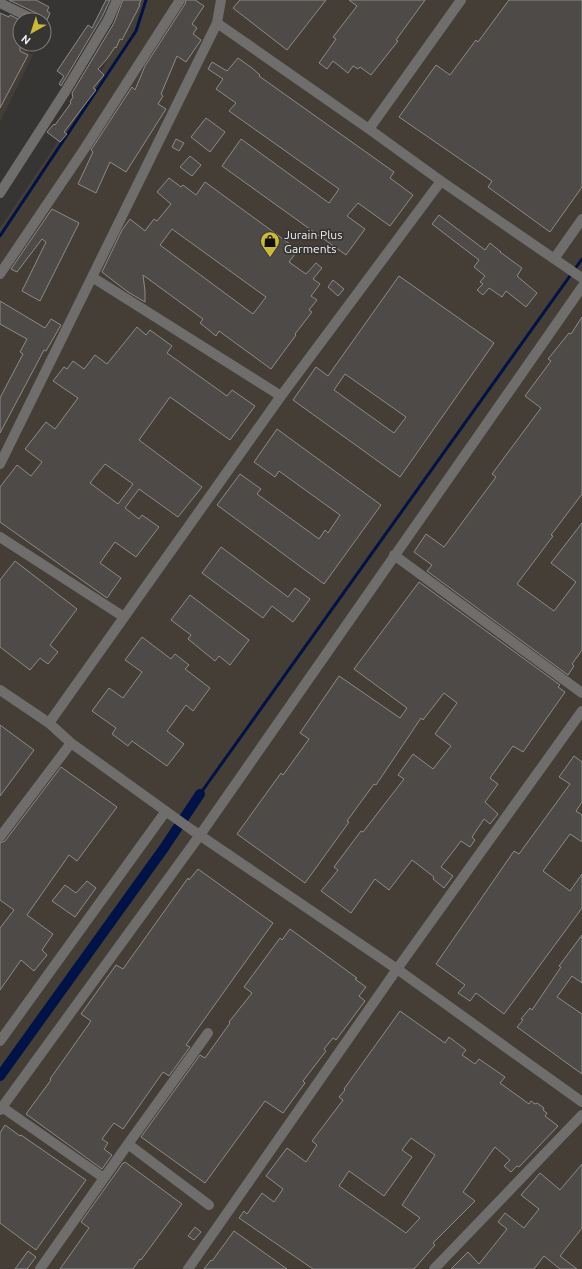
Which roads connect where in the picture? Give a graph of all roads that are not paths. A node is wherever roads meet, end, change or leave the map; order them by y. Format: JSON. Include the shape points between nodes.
{"nodes":[{"id":1,"x":117,"y":0,"type":"edge"},
{"id":2,"x":180,"y":0,"type":"edge"},
{"id":3,"x":221,"y":0,"type":"edge"},
{"id":4,"x":461,"y":0,"type":"edge"},
{"id":5,"x":0,"y":3,"type":"edge"},
{"id":6,"x":19,"y":12,"type":"edge"},
{"id":7,"x":217,"y":23,"type":"junction"},
{"id":8,"x":369,"y":129,"type":"junction"},
{"id":9,"x":441,"y":181,"type":"junction"},
{"id":10,"x":0,"y":193,"type":"edge"},
{"id":11,"x":582,"y":219,"type":"edge"},
{"id":12,"x":554,"y":259,"type":"junction"},
{"id":13,"x":0,"y":274,"type":"edge"},
{"id":14,"x":92,"y":277,"type":"junction"},
{"id":15,"x":582,"y":278,"type":"edge"},
{"id":16,"x":582,"y":287,"type":"edge"},
{"id":17,"x":281,"y":396,"type":"junction"},
{"id":18,"x":0,"y":464,"type":"edge"},
{"id":19,"x":0,"y":537,"type":"edge"},
{"id":20,"x":394,"y":555,"type":"junction"},
{"id":21,"x":124,"y":617,"type":"junction"},
{"id":22,"x":0,"y":690,"type":"edge"},
{"id":23,"x":582,"y":693,"type":"edge"},
{"id":24,"x":582,"y":711,"type":"edge"},
{"id":25,"x":48,"y":723,"type":"junction"},
{"id":26,"x":71,"y":743,"type":"junction"},
{"id":27,"x":166,"y":811,"type":"junction"},
{"id":28,"x":196,"y":832,"type":"junction"},
{"id":29,"x":0,"y":837,"type":"edge"},
{"id":30,"x":397,"y":969,"type":"junction"},
{"id":31,"x":208,"y":1033,"type":"dead end"},
{"id":32,"x":0,"y":1041,"type":"edge"},
{"id":33,"x":582,"y":1102,"type":"edge"},
{"id":34,"x":1,"y":1109,"type":"edge"},
{"id":35,"x":582,"y":1115,"type":"edge"},
{"id":36,"x":128,"y":1144,"type":"junction"},
{"id":37,"x":104,"y":1178,"type":"junction"},
{"id":38,"x":209,"y":1205,"type":"dead end"},
{"id":39,"x":40,"y":1269,"type":"edge"},
{"id":40,"x":188,"y":1269,"type":"edge"},
{"id":41,"x":434,"y":1269,"type":"edge"}],
"edges":[{"from":1,"to":10,"type":"street","via":[[108,20],[65,92]]},
{"from":2,"to":13,"type":"street"},
{"from":3,"to":7,"type":"street"},
{"from":4,"to":8,"type":"street"},
{"from":5,"to":6,"type":"street"},
{"from":7,"to":8,"type":"street"},
{"from":7,"to":14,"type":"street"},
{"from":8,"to":9,"type":"street"},
{"from":9,"to":12,"type":"street"},
{"from":9,"to":17,"type":"street"},
{"from":11,"to":12,"type":"street"},
{"from":12,"to":15,"type":"street"},
{"from":14,"to":17,"type":"street"},
{"from":14,"to":18,"type":"street"},
{"from":16,"to":20,"type":"street"},
{"from":17,"to":21,"type":"street"},
{"from":19,"to":21,"type":"street"},
{"from":20,"to":23,"type":"street"},
{"from":20,"to":28,"type":"street"},
{"from":21,"to":25,"type":"street"},
{"from":22,"to":25,"type":"street"},
{"from":24,"to":30,"type":"street"},
{"from":25,"to":26,"type":"street"},
{"from":26,"to":27,"type":"street"},
{"from":26,"to":29,"type":"street"},
{"from":27,"to":28,"type":"street"},
{"from":27,"to":32,"type":"street"},
{"from":28,"to":30,"type":"street"},
{"from":28,"to":34,"type":"street"},
{"from":30,"to":33,"type":"street"},
{"from":30,"to":40,"type":"street"},
{"from":31,"to":36,"type":"street"},
{"from":34,"to":37,"type":"street"},
{"from":35,"to":41,"type":"street"},
{"from":36,"to":37,"type":"street"},
{"from":36,"to":38,"type":"street"},
{"from":37,"to":39,"type":"street"}]}
